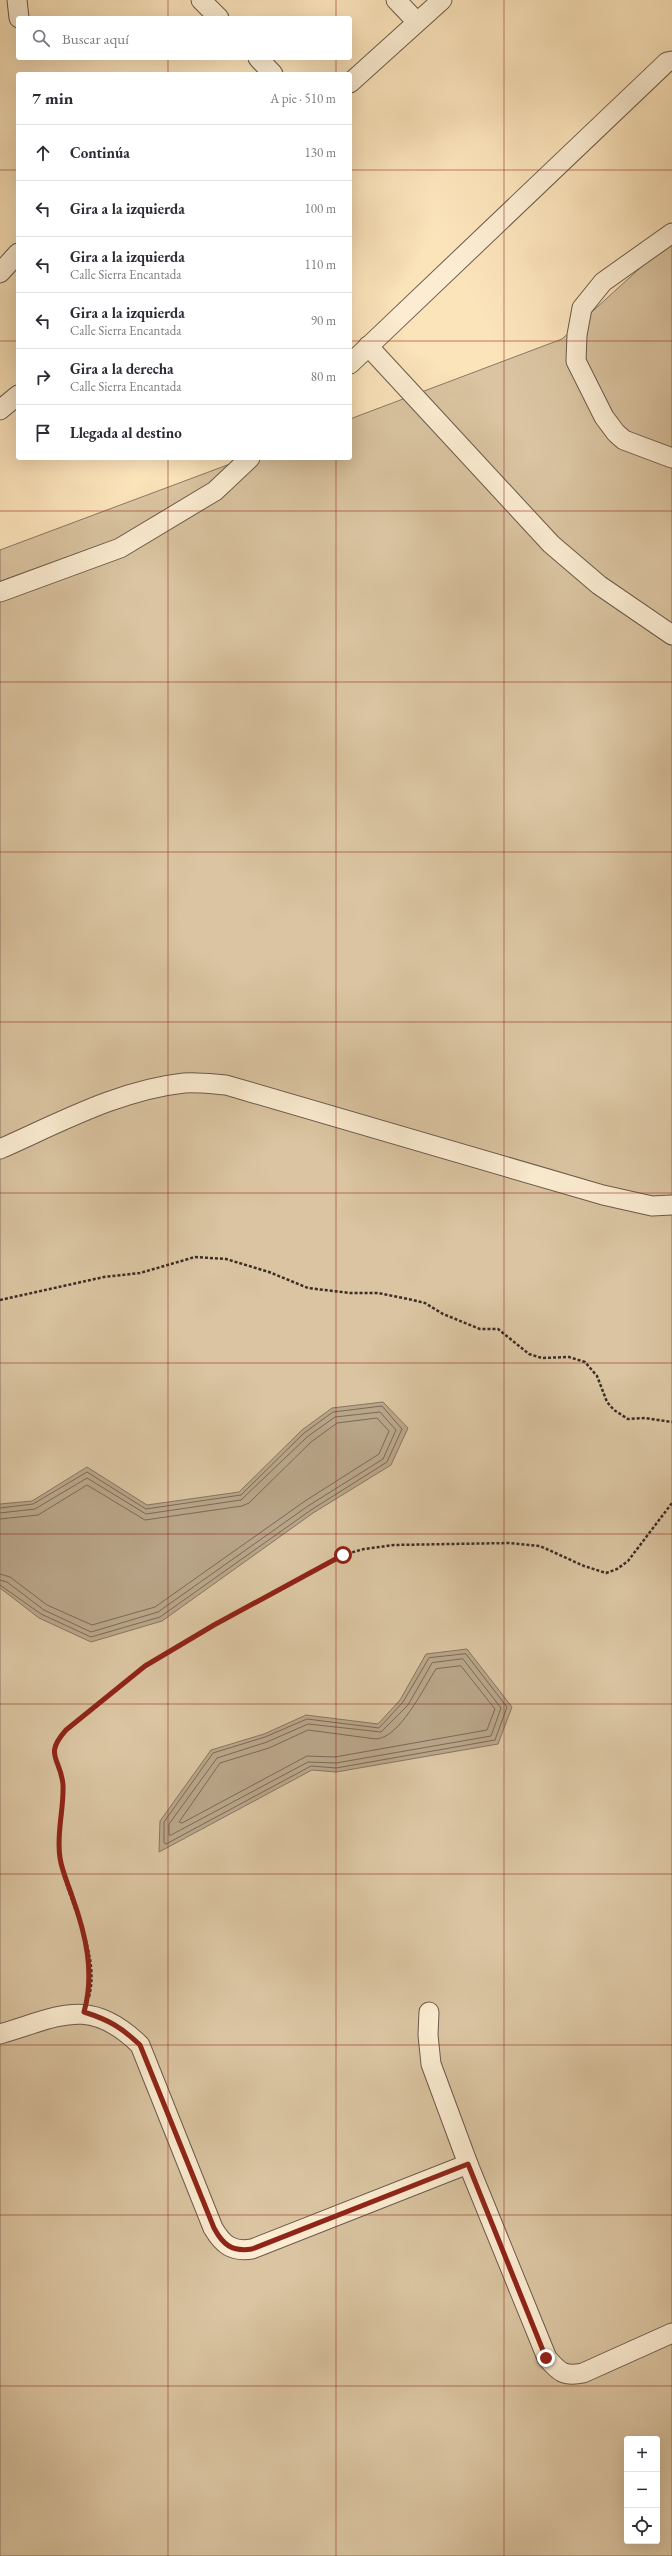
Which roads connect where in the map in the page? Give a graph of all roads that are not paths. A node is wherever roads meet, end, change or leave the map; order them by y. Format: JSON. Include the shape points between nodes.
{"nodes":[{"id":1,"x":17,"y":0,"type":"edge"},
{"id":2,"x":201,"y":0,"type":"edge"},
{"id":3,"x":396,"y":0,"type":"edge"},
{"id":4,"x":442,"y":0,"type":"edge"},
{"id":5,"x":19,"y":16,"type":"edge"},
{"id":6,"x":217,"y":16,"type":"edge"},
{"id":7,"x":417,"y":22,"type":"junction"},
{"id":8,"x":260,"y":60,"type":"edge"},
{"id":9,"x":669,"y":62,"type":"edge"},
{"id":10,"x":271,"y":72,"type":"edge"},
{"id":11,"x":352,"y":81,"type":"edge"},
{"id":12,"x":672,"y":233,"type":"edge"},
{"id":13,"x":16,"y":255,"type":"edge"},
{"id":14,"x":0,"y":273,"type":"edge"},
{"id":15,"x":368,"y":346,"type":"junction"},
{"id":16,"x":352,"y":362,"type":"edge"},
{"id":17,"x":16,"y":396,"type":"edge"},
{"id":18,"x":0,"y":410,"type":"edge"},
{"id":19,"x":672,"y":458,"type":"edge"},
{"id":20,"x":248,"y":460,"type":"edge"},
{"id":21,"x":0,"y":592,"type":"edge"},
{"id":22,"x":672,"y":635,"type":"edge"},
{"id":23,"x":0,"y":1149,"type":"edge"},
{"id":24,"x":672,"y":1205,"type":"edge"},
{"id":25,"x":429,"y":2012,"type":"dead end"},
{"id":26,"x":0,"y":2034,"type":"edge"},
{"id":27,"x":468,"y":2164,"type":"junction"},
{"id":28,"x":672,"y":2334,"type":"edge"}],
"edges":[{"from":1,"to":5,"type":"street"},
{"from":2,"to":6,"type":"street"},
{"from":3,"to":7,"type":"street"},
{"from":4,"to":7,"type":"street"},
{"from":7,"to":11,"type":"street"},
{"from":8,"to":10,"type":"street"},
{"from":9,"to":15,"type":"street"},
{"from":12,"to":19,"type":"street","via":[[594,290],[582,308],[576,361],[604,417],[616,433],[624,440]]},
{"from":13,"to":14,"type":"street"},
{"from":15,"to":16,"type":"street"},
{"from":15,"to":22,"type":"street","via":[[551,544],[599,584]]},
{"from":17,"to":18,"type":"street"},
{"from":20,"to":21,"type":"street","via":[[215,491],[120,548]]},
{"from":23,"to":24,"type":"street","via":[[96,1107],[149,1089],[185,1083],[226,1085],[603,1195],[652,1206]]},
{"from":25,"to":27,"type":"street","via":[[431,2064]]},
{"from":26,"to":27,"type":"street","via":[[84,2012],[104,2018],[123,2028],[140,2045],[214,2228],[220,2240],[230,2248],[252,2249]]},
{"from":27,"to":28,"type":"street","via":[[546,2358],[558,2371],[571,2376],[583,2373]]}]}
